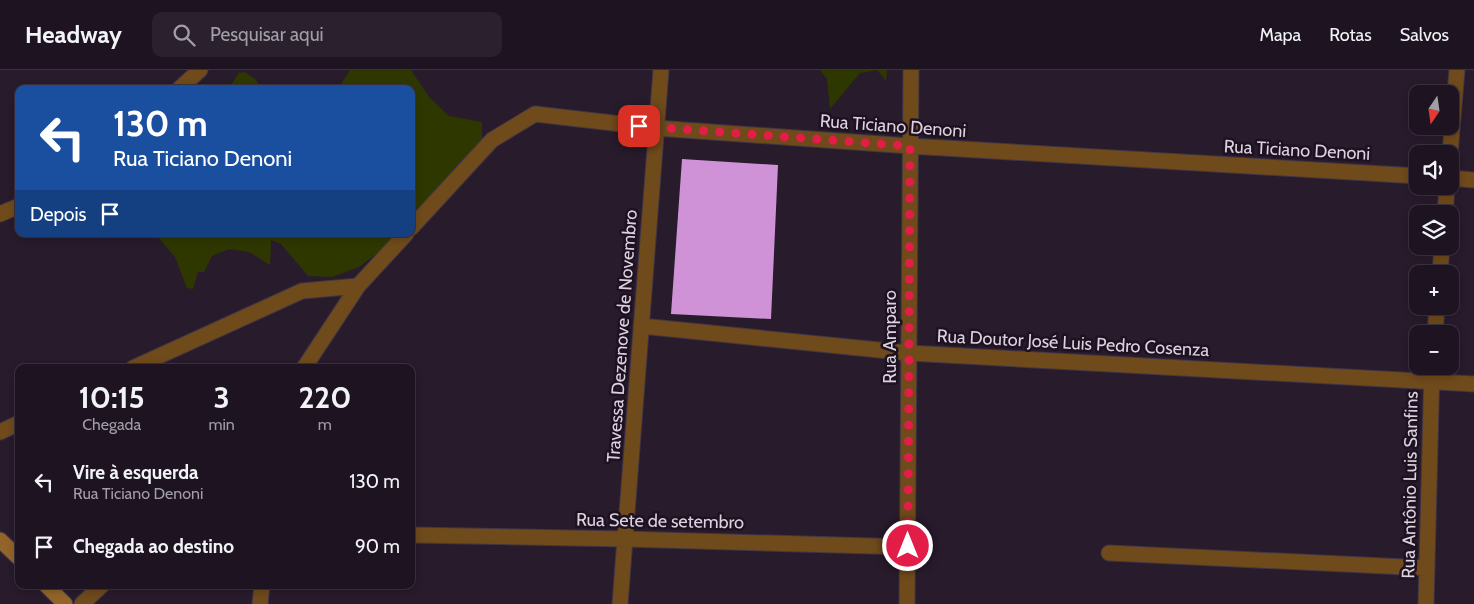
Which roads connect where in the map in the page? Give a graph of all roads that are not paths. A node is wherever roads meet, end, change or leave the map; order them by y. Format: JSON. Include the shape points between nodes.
{"nodes":[{"id":1,"x":200,"y":70,"type":"edge"},
{"id":2,"x":661,"y":70,"type":"edge"},
{"id":3,"x":911,"y":70,"type":"edge"},
{"id":4,"x":1457,"y":70,"type":"edge"},
{"id":5,"x":183,"y":85,"type":"edge"},
{"id":6,"x":656,"y":128,"type":"junction"},
{"id":7,"x":1451,"y":145,"type":"edge"},
{"id":8,"x":910,"y":146,"type":"junction"},
{"id":9,"x":1409,"y":175,"type":"edge"},
{"id":10,"x":1459,"y":179,"type":"edge"},
{"id":11,"x":1474,"y":180,"type":"edge"},
{"id":12,"x":15,"y":208,"type":"edge"},
{"id":13,"x":0,"y":214,"type":"edge"},
{"id":14,"x":415,"y":224,"type":"edge"},
{"id":15,"x":403,"y":237,"type":"edge"},
{"id":16,"x":358,"y":286,"type":"junction"},
{"id":17,"x":641,"y":326,"type":"junction"},
{"id":18,"x":909,"y":353,"type":"junction"},
{"id":19,"x":142,"y":364,"type":"edge"},
{"id":20,"x":307,"y":364,"type":"edge"},
{"id":21,"x":1409,"y":373,"type":"edge"},
{"id":22,"x":1432,"y":375,"type":"edge"},
{"id":23,"x":1436,"y":375,"type":"edge"},
{"id":24,"x":1474,"y":384,"type":"edge"},
{"id":25,"x":15,"y":425,"type":"edge"},
{"id":26,"x":0,"y":432,"type":"edge"},
{"id":27,"x":415,"y":535,"type":"edge"},
{"id":28,"x":625,"y":539,"type":"junction"},
{"id":29,"x":0,"y":540,"type":"edge"},
{"id":30,"x":908,"y":546,"type":"junction"},
{"id":31,"x":1109,"y":553,"type":"dead end"},
{"id":32,"x":15,"y":554,"type":"edge"},
{"id":33,"x":1427,"y":568,"type":"junction"},
{"id":34,"x":50,"y":589,"type":"edge"},
{"id":35,"x":98,"y":589,"type":"edge"},
{"id":36,"x":262,"y":589,"type":"edge"},
{"id":37,"x":65,"y":604,"type":"edge"},
{"id":38,"x":82,"y":604,"type":"edge"},
{"id":39,"x":260,"y":604,"type":"edge"},
{"id":40,"x":620,"y":604,"type":"edge"},
{"id":41,"x":907,"y":604,"type":"edge"},
{"id":42,"x":1426,"y":604,"type":"edge"}],
"edges":[{"from":1,"to":5,"type":"street"},
{"from":2,"to":6,"type":"street","name":"Travessa Dezenove de Novembro"},
{"from":3,"to":8,"type":"street","name":"Rua Amparo"},
{"from":4,"to":7,"type":"street"},
{"from":6,"to":8,"type":"street","name":"Rua Ticiano Denoni"},
{"from":6,"to":14,"type":"street","name":"Rua Ticiano Denoni","via":[[536,114],[492,140]]},
{"from":6,"to":17,"type":"street","name":"Travessa Dezenove de Novembro"},
{"from":8,"to":9,"type":"street","name":"Rua Ticiano Denoni"},
{"from":8,"to":18,"type":"street","name":"Rua Amparo"},
{"from":10,"to":11,"type":"street"},
{"from":12,"to":13,"type":"street"},
{"from":15,"to":16,"type":"street"},
{"from":16,"to":19,"type":"street","via":[[302,291]]},
{"from":16,"to":20,"type":"street"},
{"from":17,"to":18,"type":"street","name":"Rua Doutor José Luis Pedro Cosenza"},
{"from":17,"to":28,"type":"street","name":"Travessa Dezenove de Novembro"},
{"from":18,"to":21,"type":"street","name":"Rua Doutor José Luis Pedro Cosenza"},
{"from":18,"to":30,"type":"street","name":"Rua Amparo"},
{"from":22,"to":33,"type":"street","name":"Rua Antônio Luis Sanfins"},
{"from":23,"to":24,"type":"street","name":"Rua Doutor José Luis Pedro Cosenza"},
{"from":25,"to":26,"type":"street"},
{"from":27,"to":28,"type":"street","name":"Rua Sete de setembro"},
{"from":28,"to":30,"type":"street","name":"Rua Sete de setembro"},
{"from":28,"to":40,"type":"street","name":"Travessa Dezenove de Novembro"},
{"from":29,"to":32,"type":"street"},
{"from":30,"to":41,"type":"street","name":"Rua Amparo"},
{"from":31,"to":33,"type":"street"},
{"from":33,"to":42,"type":"street","name":"Rua Antônio Luis Sanfins"},
{"from":34,"to":37,"type":"street"},
{"from":35,"to":38,"type":"street"},
{"from":36,"to":39,"type":"street"}]}
